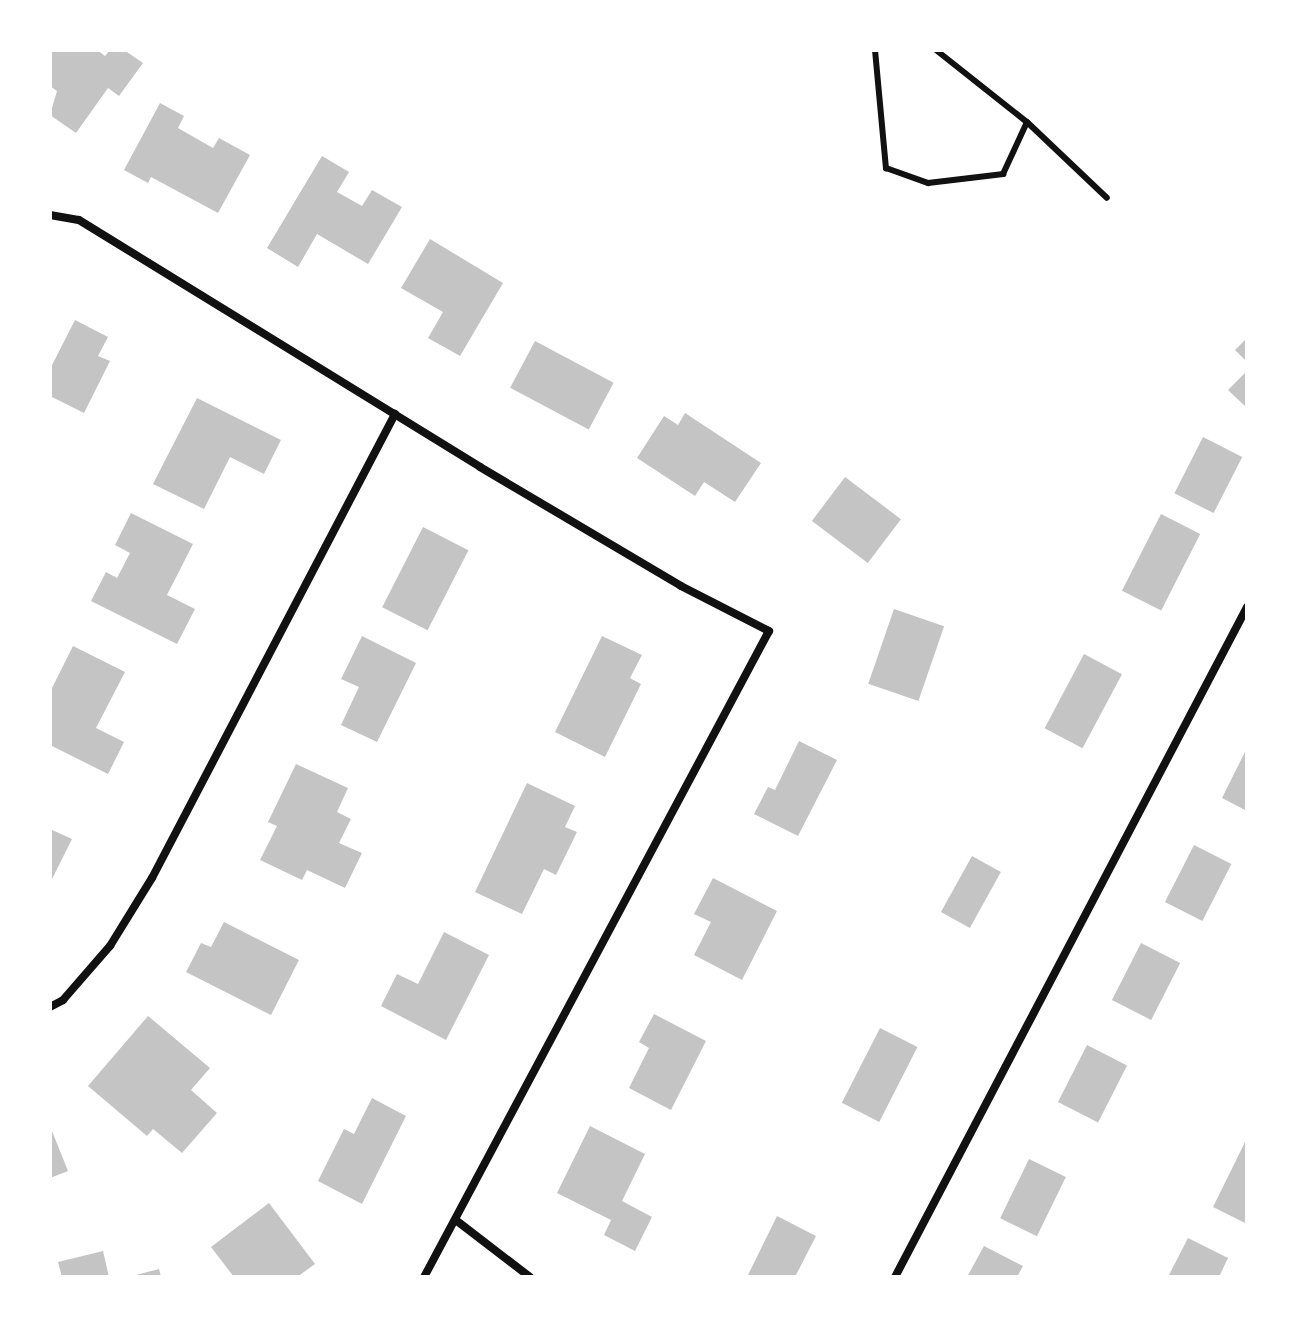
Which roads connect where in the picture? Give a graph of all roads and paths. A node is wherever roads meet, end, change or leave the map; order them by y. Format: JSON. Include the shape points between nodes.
{"nodes":[{"id":1,"x":875,"y":50,"type":"edge"},
{"id":2,"x":936,"y":50,"type":"edge"},
{"id":3,"x":1027,"y":122,"type":"junction"},
{"id":4,"x":1107,"y":198,"type":"dead end"},
{"id":5,"x":50,"y":215,"type":"edge"},
{"id":6,"x":395,"y":414,"type":"junction"},
{"id":7,"x":1247,"y":607,"type":"edge"},
{"id":8,"x":50,"y":1007,"type":"edge"},
{"id":9,"x":457,"y":1221,"type":"junction"},
{"id":10,"x":424,"y":1277,"type":"edge"},
{"id":11,"x":530,"y":1277,"type":"edge"},
{"id":12,"x":895,"y":1277,"type":"edge"}],
"edges":[{"from":1,"to":3,"type":"lane","via":[[886,168],[928,183],[1003,174]]},
{"from":2,"to":3,"type":"lane"},
{"from":3,"to":4,"type":"lane"},
{"from":5,"to":6,"type":"street","via":[[79,220]]},
{"from":6,"to":8,"type":"street","via":[[152,878],[110,946],[63,1000]]},
{"from":6,"to":9,"type":"street","via":[[681,586],[769,631]]},
{"from":7,"to":12,"type":"street"},
{"from":9,"to":10,"type":"street"},
{"from":9,"to":11,"type":"street"}]}
